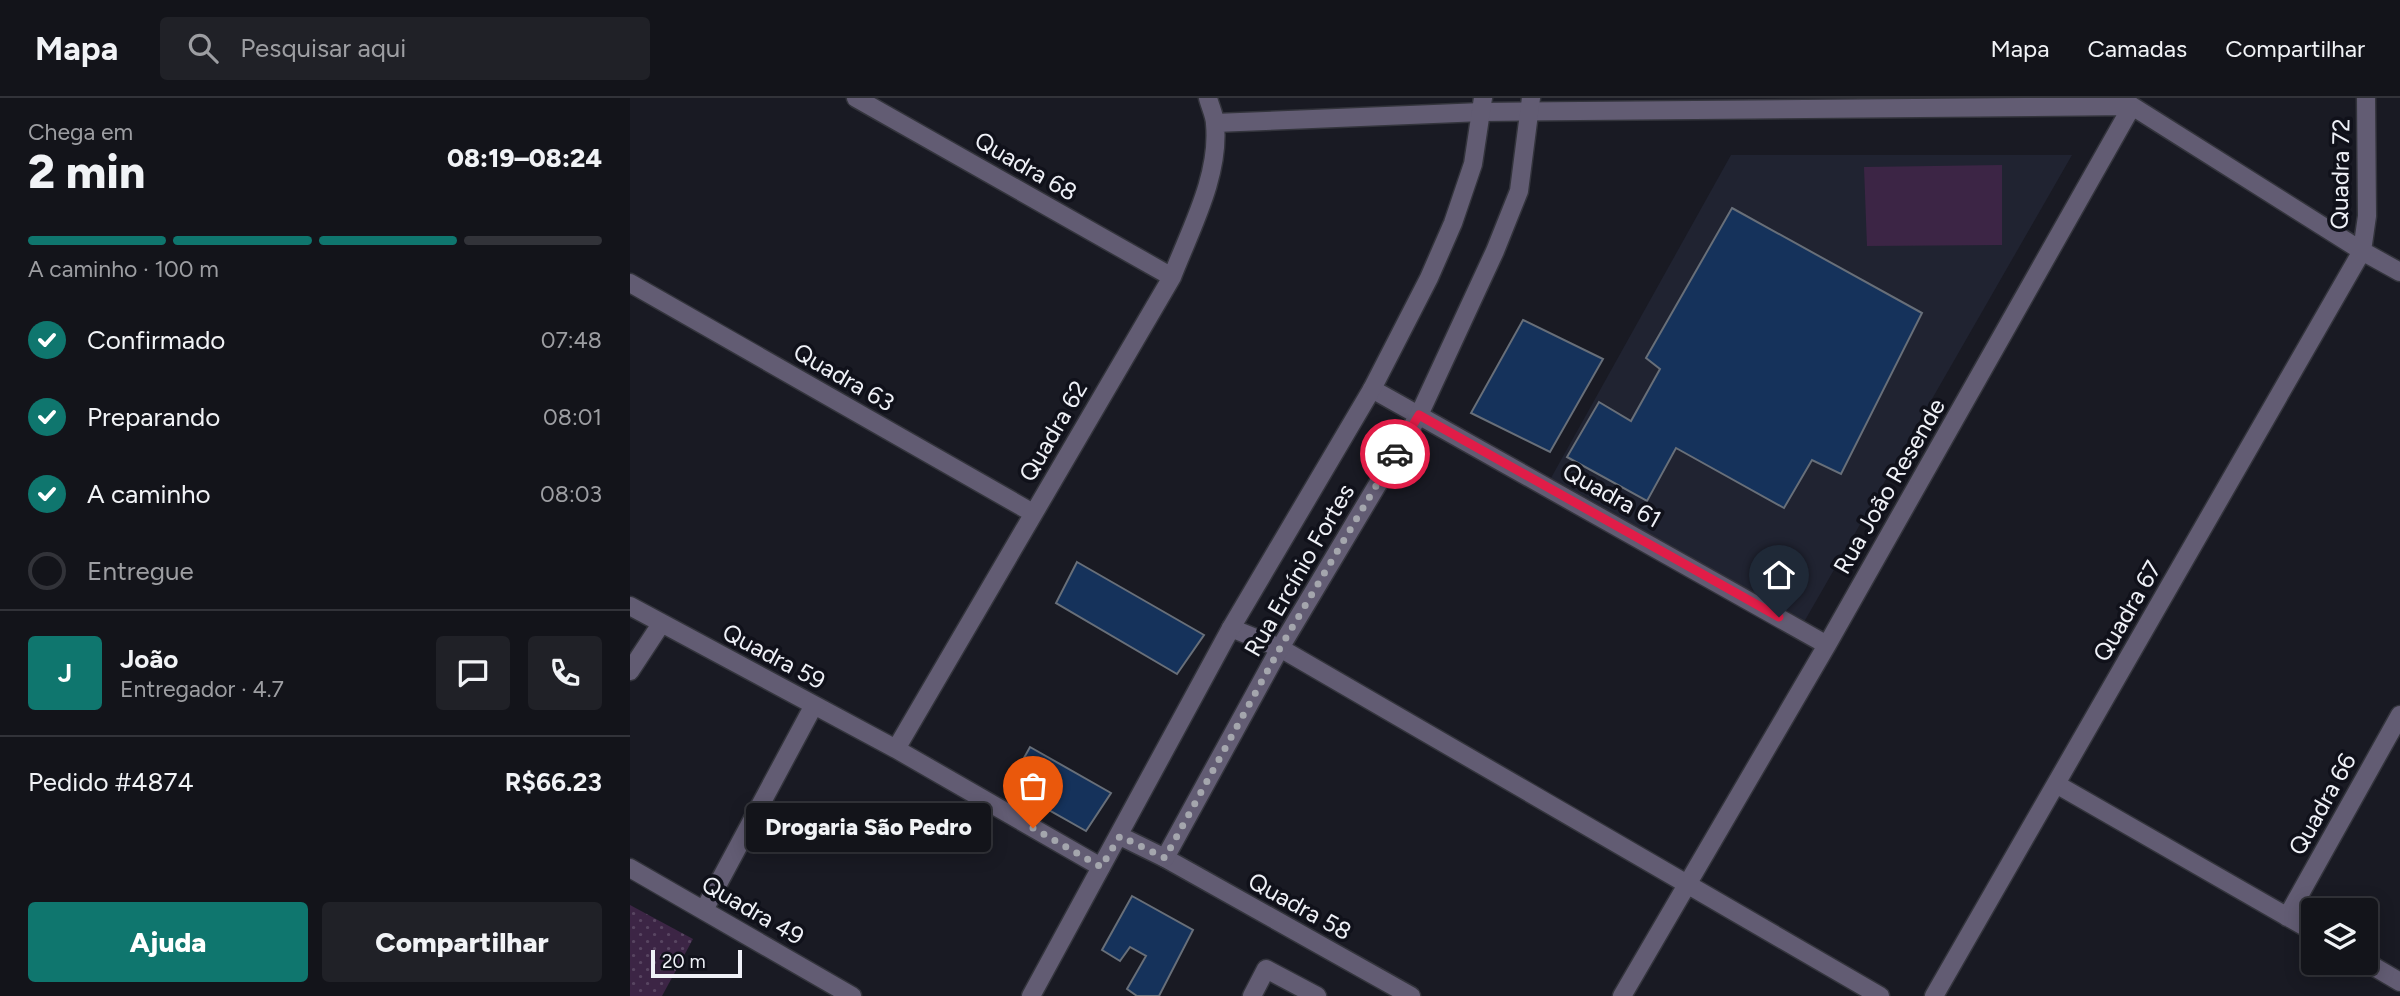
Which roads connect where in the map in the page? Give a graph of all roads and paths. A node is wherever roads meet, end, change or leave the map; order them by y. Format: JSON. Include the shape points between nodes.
{"nodes":[{"id":1,"x":856,"y":98,"type":"edge"},
{"id":2,"x":1208,"y":98,"type":"edge"},
{"id":3,"x":2366,"y":98,"type":"edge"},
{"id":4,"x":2132,"y":102,"type":"edge"},
{"id":5,"x":1482,"y":105,"type":"edge"},
{"id":6,"x":1531,"y":105,"type":"edge"},
{"id":7,"x":1215,"y":123,"type":"junction"},
{"id":8,"x":2362,"y":251,"type":"junction"},
{"id":9,"x":2400,"y":272,"type":"edge"},
{"id":10,"x":1172,"y":277,"type":"junction"},
{"id":11,"x":630,"y":283,"type":"edge"},
{"id":12,"x":1372,"y":389,"type":"junction"},
{"id":13,"x":1419,"y":415,"type":"junction"},
{"id":14,"x":1033,"y":513,"type":"junction"},
{"id":15,"x":630,"y":606,"type":"edge"},
{"id":16,"x":661,"y":624,"type":"junction"},
{"id":17,"x":1231,"y":628,"type":"junction"},
{"id":18,"x":1827,"y":645,"type":"junction"},
{"id":19,"x":1280,"y":648,"type":"junction"},
{"id":20,"x":630,"y":671,"type":"edge"},
{"id":21,"x":814,"y":705,"type":"junction"},
{"id":22,"x":2400,"y":715,"type":"edge"},
{"id":23,"x":896,"y":749,"type":"junction"},
{"id":24,"x":2056,"y":784,"type":"junction"},
{"id":25,"x":1120,"y":836,"type":"junction"},
{"id":26,"x":1165,"y":858,"type":"junction"},
{"id":27,"x":630,"y":867,"type":"edge"},
{"id":28,"x":1101,"y":867,"type":"junction"},
{"id":29,"x":1686,"y":885,"type":"junction"},
{"id":30,"x":704,"y":910,"type":"junction"},
{"id":31,"x":2287,"y":917,"type":"junction"},
{"id":32,"x":2301,"y":925,"type":"edge"},
{"id":33,"x":2378,"y":969,"type":"edge"},
{"id":34,"x":2400,"y":982,"type":"edge"},
{"id":35,"x":852,"y":996,"type":"edge"},
{"id":36,"x":1031,"y":996,"type":"edge"},
{"id":37,"x":1252,"y":996,"type":"edge"},
{"id":38,"x":1317,"y":996,"type":"edge"},
{"id":39,"x":1410,"y":996,"type":"edge"},
{"id":40,"x":1622,"y":996,"type":"edge"},
{"id":41,"x":1880,"y":996,"type":"edge"},
{"id":42,"x":1934,"y":996,"type":"edge"}],
"edges":[{"from":1,"to":10,"type":"street","name":"Quadra 68"},
{"from":2,"to":7,"type":"street","name":"Quadra 62"},
{"from":3,"to":8,"type":"street","name":"Quadra 72","via":[[2367,216]]},
{"from":4,"to":6,"type":"street"},
{"from":4,"to":8,"type":"street"},
{"from":4,"to":18,"type":"street","name":"Rua João Resende"},
{"from":5,"to":6,"type":"street"},
{"from":5,"to":7,"type":"street"},
{"from":5,"to":12,"type":"street","name":"Rua Ercínio Fortes","via":[[1473,164],[1452,223]]},
{"from":6,"to":13,"type":"street","name":"Rua Ercínio Fortes","via":[[1519,191]]},
{"from":7,"to":10,"type":"street","name":"Quadra 62","via":[[1214,156],[1205,192]]},
{"from":8,"to":9,"type":"street"},
{"from":8,"to":24,"type":"street","name":"Quadra 67"},
{"from":10,"to":14,"type":"street","name":"Quadra 62"},
{"from":11,"to":14,"type":"street","name":"Quadra 63"},
{"from":12,"to":13,"type":"street","name":"Quadra 61"},
{"from":12,"to":17,"type":"street","name":"Rua Ercínio Fortes"},
{"from":13,"to":18,"type":"street","name":"Quadra 61"},
{"from":13,"to":19,"type":"street","name":"Rua Ercínio Fortes"},
{"from":14,"to":23,"type":"street","name":"Quadra 62"},
{"from":15,"to":16,"type":"street","name":"Quadra 59"},
{"from":16,"to":20,"type":"street"},
{"from":16,"to":21,"type":"street","name":"Quadra 59"},
{"from":17,"to":19,"type":"street"},
{"from":17,"to":25,"type":"street","name":"Rua Ercínio Fortes"},
{"from":18,"to":29,"type":"street","name":"Rua João Resende"},
{"from":19,"to":26,"type":"street","name":"Rua Ercínio Fortes"},
{"from":19,"to":29,"type":"street"},
{"from":21,"to":23,"type":"street","name":"Quadra 59"},
{"from":21,"to":30,"type":"street"},
{"from":22,"to":31,"type":"street","name":"Quadra 66"},
{"from":23,"to":28,"type":"street","name":"Quadra 59"},
{"from":24,"to":31,"type":"street"},
{"from":24,"to":42,"type":"street","name":"Quadra 67"},
{"from":25,"to":26,"type":"street"},
{"from":25,"to":28,"type":"street","name":"Rua Ercínio Fortes"},
{"from":26,"to":39,"type":"street","name":"Quadra 58"},
{"from":27,"to":30,"type":"street","name":"Quadra 49"},
{"from":28,"to":36,"type":"street","name":"Rua Ercínio Fortes"},
{"from":29,"to":40,"type":"street","name":"Rua João Resende"},
{"from":29,"to":41,"type":"street"},
{"from":30,"to":35,"type":"street","name":"Quadra 49"},
{"from":31,"to":32,"type":"street"},
{"from":33,"to":34,"type":"street"},
{"from":37,"to":38,"type":"street","via":[[1266,969]]}]}
